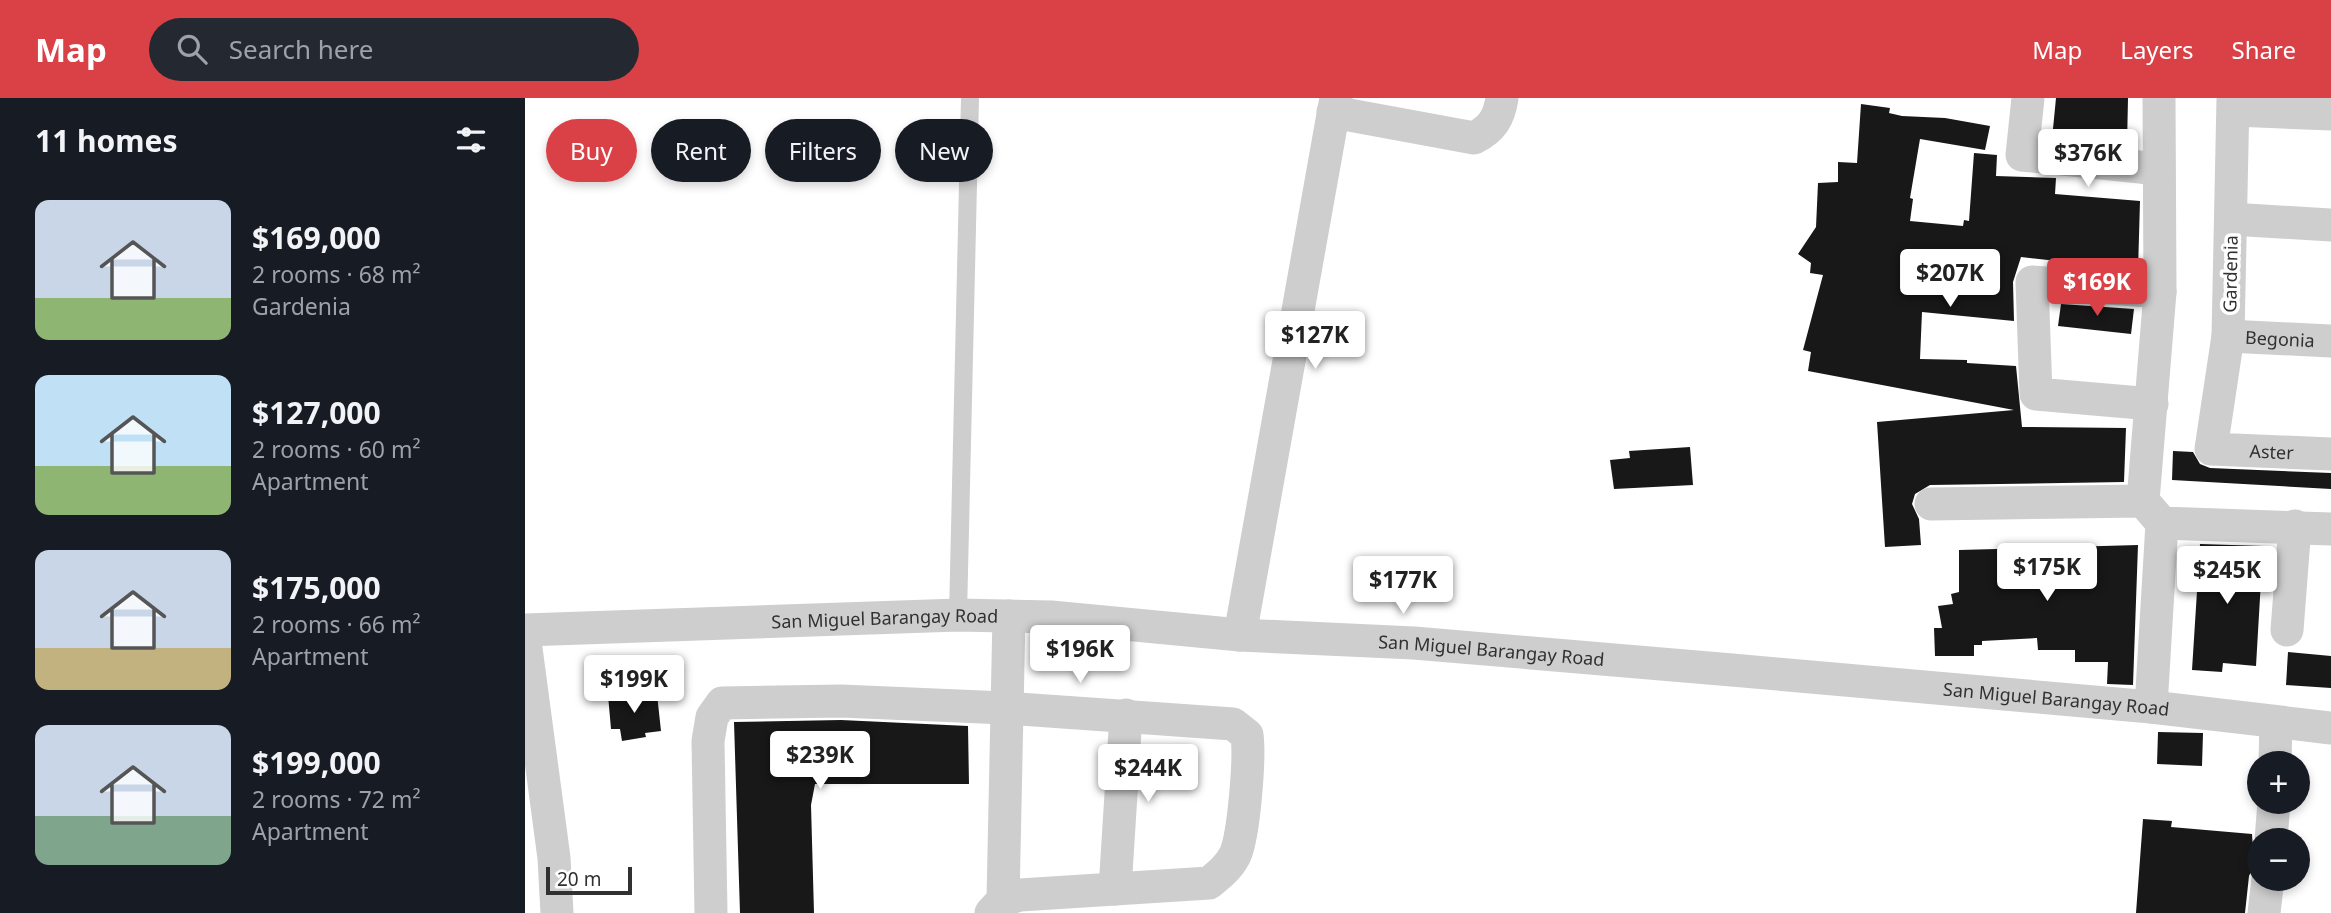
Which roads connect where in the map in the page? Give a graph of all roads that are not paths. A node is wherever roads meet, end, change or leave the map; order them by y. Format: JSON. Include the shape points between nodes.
{"nodes":[{"id":1,"x":970,"y":98,"type":"edge"},
{"id":2,"x":1502,"y":98,"type":"edge"},
{"id":3,"x":2028,"y":98,"type":"edge"},
{"id":4,"x":2159,"y":98,"type":"edge"},
{"id":5,"x":2233,"y":104,"type":"edge"},
{"id":6,"x":1335,"y":105,"type":"edge"},
{"id":7,"x":2331,"y":114,"type":"edge"},
{"id":8,"x":2159,"y":169,"type":"junction"},
{"id":9,"x":2231,"y":219,"type":"junction"},
{"id":10,"x":2331,"y":225,"type":"edge"},
{"id":11,"x":2160,"y":292,"type":"junction"},
{"id":12,"x":2228,"y":336,"type":"junction"},
{"id":13,"x":2331,"y":341,"type":"edge"},
{"id":14,"x":2152,"y":404,"type":"junction"},
{"id":15,"x":2211,"y":449,"type":"joint"},
{"id":16,"x":2331,"y":454,"type":"edge"},
{"id":17,"x":1931,"y":503,"type":"dead end"},
{"id":18,"x":2153,"y":512,"type":"junction"},
{"id":19,"x":2294,"y":526,"type":"junction"},
{"id":20,"x":2331,"y":528,"type":"edge"},
{"id":21,"x":958,"y":615,"type":"junction"},
{"id":22,"x":1009,"y":616,"type":"junction"},
{"id":23,"x":525,"y":630,"type":"edge"},
{"id":24,"x":2287,"y":630,"type":"dead end"},
{"id":25,"x":1240,"y":635,"type":"junction"},
{"id":26,"x":525,"y":641,"type":"edge"},
{"id":27,"x":2151,"y":707,"type":"junction"},
{"id":28,"x":1005,"y":708,"type":"junction"},
{"id":29,"x":1126,"y":715,"type":"junction"},
{"id":30,"x":2276,"y":722,"type":"junction"},
{"id":31,"x":2331,"y":727,"type":"edge"},
{"id":32,"x":2275,"y":751,"type":"edge"},
{"id":33,"x":1115,"y":889,"type":"junction"},
{"id":34,"x":2266,"y":891,"type":"edge"},
{"id":35,"x":997,"y":907,"type":"edge"},
{"id":36,"x":557,"y":913,"type":"edge"},
{"id":37,"x":711,"y":913,"type":"edge"},
{"id":38,"x":2265,"y":913,"type":"edge"}],
"edges":[{"from":1,"to":21,"type":"lane"},
{"from":2,"to":6,"type":"street","via":[[1488,131],[1474,138]]},
{"from":3,"to":8,"type":"street","via":[[2022,155]]},
{"from":4,"to":8,"type":"street"},
{"from":5,"to":7,"type":"street"},
{"from":5,"to":9,"type":"street","name":"Gardenia"},
{"from":6,"to":25,"type":"street"},
{"from":8,"to":11,"type":"street"},
{"from":9,"to":10,"type":"street"},
{"from":9,"to":12,"type":"street","name":"Gardenia"},
{"from":11,"to":14,"type":"street"},
{"from":11,"to":14,"type":"street","via":[[2032,282],[2036,394]]},
{"from":12,"to":13,"type":"street","name":"Begonia"},
{"from":12,"to":15,"type":"street","name":"Gardenia"},
{"from":14,"to":18,"type":"street"},
{"from":15,"to":16,"type":"street","name":"Aster"},
{"from":17,"to":18,"type":"street"},
{"from":18,"to":19,"type":"street"},
{"from":18,"to":27,"type":"street"},
{"from":19,"to":20,"type":"street"},
{"from":19,"to":24,"type":"street"},
{"from":21,"to":22,"type":"street","name":"San Miguel Barangay Road"},
{"from":21,"to":23,"type":"street","name":"San Miguel Barangay Road"},
{"from":22,"to":25,"type":"street","name":"San Miguel Barangay Road"},
{"from":22,"to":28,"type":"street"},
{"from":25,"to":27,"type":"street","name":"San Miguel Barangay Road","via":[[1427,644]]},
{"from":26,"to":36,"type":"street"},
{"from":27,"to":30,"type":"street","name":"San Miguel Barangay Road"},
{"from":28,"to":29,"type":"street"},
{"from":28,"to":35,"type":"street"},
{"from":28,"to":37,"type":"street","via":[[841,701],[722,703],[712,717],[708,741]]},
{"from":29,"to":33,"type":"street"},
{"from":29,"to":33,"type":"street","via":[[1233,724],[1247,735],[1248,745],[1236,853],[1229,866],[1209,883]]},
{"from":30,"to":31,"type":"street","name":"San Miguel Barangay Road"},
{"from":30,"to":32,"type":"street"},
{"from":33,"to":35,"type":"street","via":[[1020,895]]},
{"from":34,"to":38,"type":"street"}]}
